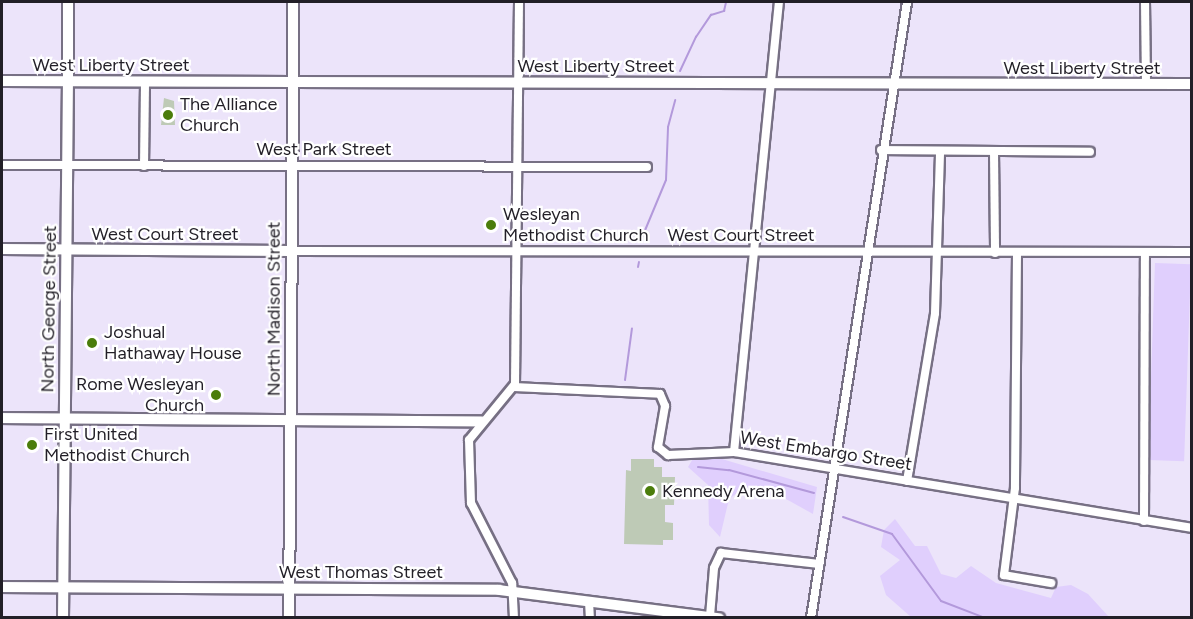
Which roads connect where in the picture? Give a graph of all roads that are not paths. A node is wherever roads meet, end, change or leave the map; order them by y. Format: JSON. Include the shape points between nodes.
{"nodes":[{"id":1,"x":68,"y":2,"type":"edge"},
{"id":2,"x":293,"y":2,"type":"edge"},
{"id":3,"x":519,"y":2,"type":"edge"},
{"id":4,"x":778,"y":2,"type":"edge"},
{"id":5,"x":907,"y":2,"type":"edge"},
{"id":6,"x":1145,"y":2,"type":"edge"},
{"id":7,"x":2,"y":81,"type":"edge"},
{"id":8,"x":68,"y":81,"type":"junction"},
{"id":9,"x":144,"y":82,"type":"junction"},
{"id":10,"x":293,"y":82,"type":"junction"},
{"id":11,"x":519,"y":84,"type":"junction"},
{"id":12,"x":771,"y":84,"type":"junction"},
{"id":13,"x":895,"y":84,"type":"junction"},
{"id":14,"x":1146,"y":84,"type":"junction"},
{"id":15,"x":1191,"y":84,"type":"edge"},
{"id":16,"x":881,"y":150,"type":"junction"},
{"id":17,"x":940,"y":152,"type":"junction"},
{"id":18,"x":994,"y":152,"type":"junction"},
{"id":19,"x":1090,"y":152,"type":"dead end"},
{"id":20,"x":2,"y":165,"type":"edge"},
{"id":21,"x":291,"y":165,"type":"junction"},
{"id":22,"x":68,"y":166,"type":"junction"},
{"id":23,"x":144,"y":166,"type":"junction"},
{"id":24,"x":647,"y":166,"type":"dead end"},
{"id":25,"x":516,"y":167,"type":"junction"},
{"id":26,"x":2,"y":249,"type":"edge"},
{"id":27,"x":66,"y":249,"type":"junction"},
{"id":28,"x":515,"y":250,"type":"junction"},
{"id":29,"x":291,"y":251,"type":"junction"},
{"id":30,"x":753,"y":251,"type":"junction"},
{"id":31,"x":866,"y":252,"type":"junction"},
{"id":32,"x":938,"y":252,"type":"junction"},
{"id":33,"x":1145,"y":252,"type":"junction"},
{"id":34,"x":1191,"y":252,"type":"edge"},
{"id":35,"x":995,"y":253,"type":"junction"},
{"id":36,"x":1017,"y":253,"type":"junction"},
{"id":37,"x":514,"y":387,"type":"junction"},
{"id":38,"x":2,"y":418,"type":"edge"},
{"id":39,"x":64,"y":418,"type":"junction"},
{"id":40,"x":289,"y":419,"type":"junction"},
{"id":41,"x":481,"y":421,"type":"junction"},
{"id":42,"x":734,"y":452,"type":"junction"},
{"id":43,"x":833,"y":468,"type":"junction"},
{"id":44,"x":907,"y":481,"type":"junction"},
{"id":45,"x":1014,"y":498,"type":"junction"},
{"id":46,"x":1144,"y":521,"type":"junction"},
{"id":47,"x":1191,"y":528,"type":"edge"},
{"id":48,"x":819,"y":564,"type":"junction"},
{"id":49,"x":1051,"y":583,"type":"dead end"},
{"id":50,"x":2,"y":587,"type":"edge"},
{"id":51,"x":63,"y":588,"type":"junction"},
{"id":52,"x":289,"y":588,"type":"junction"},
{"id":53,"x":514,"y":591,"type":"junction"},
{"id":54,"x":589,"y":601,"type":"junction"},
{"id":55,"x":715,"y":617,"type":"edge"},
{"id":56,"x":63,"y":618,"type":"edge"},
{"id":57,"x":289,"y":618,"type":"edge"},
{"id":58,"x":514,"y":618,"type":"edge"},
{"id":59,"x":590,"y":618,"type":"edge"},
{"id":60,"x":811,"y":618,"type":"edge"}],
"edges":[{"from":1,"to":8,"type":"street","name":"North George Street"},
{"from":2,"to":10,"type":"street","name":"North Madison Street"},
{"from":3,"to":11,"type":"street"},
{"from":4,"to":12,"type":"street"},
{"from":5,"to":13,"type":"street"},
{"from":6,"to":14,"type":"street"},
{"from":7,"to":8,"type":"street","name":"West Liberty Street"},
{"from":8,"to":9,"type":"street","name":"West Liberty Street"},
{"from":8,"to":22,"type":"street","name":"North George Street"},
{"from":9,"to":10,"type":"street","name":"West Liberty Street"},
{"from":9,"to":23,"type":"street"},
{"from":10,"to":11,"type":"street","name":"West Liberty Street"},
{"from":10,"to":21,"type":"street","name":"North Madison Street"},
{"from":11,"to":12,"type":"street","name":"West Liberty Street"},
{"from":11,"to":25,"type":"street"},
{"from":12,"to":13,"type":"street","name":"West Liberty Street"},
{"from":12,"to":30,"type":"street"},
{"from":13,"to":14,"type":"street","name":"West Liberty Street"},
{"from":13,"to":16,"type":"street"},
{"from":14,"to":15,"type":"street","name":"West Liberty Street"},
{"from":16,"to":17,"type":"street"},
{"from":16,"to":31,"type":"street"},
{"from":17,"to":18,"type":"street"},
{"from":17,"to":32,"type":"street"},
{"from":18,"to":19,"type":"street"},
{"from":18,"to":35,"type":"street"},
{"from":20,"to":22,"type":"street","name":"West Park Street"},
{"from":21,"to":23,"type":"street","name":"West Park Street"},
{"from":21,"to":25,"type":"street","name":"West Park Street"},
{"from":21,"to":29,"type":"street","name":"North Madison Street"},
{"from":22,"to":23,"type":"street","name":"West Park Street"},
{"from":22,"to":27,"type":"street","name":"North George Street"},
{"from":24,"to":25,"type":"street","name":"West Park Street"},
{"from":25,"to":28,"type":"street"},
{"from":26,"to":27,"type":"street","name":"West Court Street"},
{"from":27,"to":29,"type":"street","name":"West Court Street"},
{"from":27,"to":39,"type":"street","name":"North George Street"},
{"from":28,"to":29,"type":"street","name":"West Court Street"},
{"from":28,"to":30,"type":"street","name":"West Court Street"},
{"from":28,"to":37,"type":"street"},
{"from":29,"to":40,"type":"street","name":"North Madison Street"},
{"from":30,"to":31,"type":"street","name":"West Court Street"},
{"from":30,"to":42,"type":"street"},
{"from":31,"to":32,"type":"street","name":"West Court Street"},
{"from":31,"to":43,"type":"street"},
{"from":32,"to":35,"type":"street","name":"West Court Street"},
{"from":32,"to":44,"type":"street","via":[[935,313]]},
{"from":33,"to":34,"type":"street","name":"West Court Street"},
{"from":33,"to":36,"type":"street","name":"West Court Street"},
{"from":33,"to":46,"type":"street"},
{"from":35,"to":36,"type":"street","name":"West Court Street"},
{"from":36,"to":45,"type":"street"},
{"from":37,"to":41,"type":"street"},
{"from":37,"to":42,"type":"street","name":"West Embargo Street","via":[[653,392],[664,400],[657,440],[664,454]]},
{"from":38,"to":39,"type":"street"},
{"from":39,"to":40,"type":"street"},
{"from":39,"to":51,"type":"street","name":"North George Street"},
{"from":40,"to":41,"type":"street"},
{"from":40,"to":52,"type":"street","name":"North Madison Street"},
{"from":41,"to":53,"type":"street","via":[[469,440],[471,503]]},
{"from":42,"to":43,"type":"street","name":"West Embargo Street"},
{"from":43,"to":44,"type":"street","name":"West Embargo Street"},
{"from":43,"to":48,"type":"street"},
{"from":44,"to":45,"type":"street","name":"West Embargo Street"},
{"from":45,"to":46,"type":"street","name":"West Embargo Street"},
{"from":45,"to":49,"type":"street","via":[[1004,575]]},
{"from":46,"to":47,"type":"street","name":"West Embargo Street"},
{"from":48,"to":55,"type":"street","via":[[721,553],[714,568]]},
{"from":48,"to":60,"type":"street"},
{"from":50,"to":51,"type":"street","name":"West Thomas Street"},
{"from":51,"to":52,"type":"street","name":"West Thomas Street"},
{"from":51,"to":56,"type":"street","name":"North George Street"},
{"from":52,"to":53,"type":"street","name":"West Thomas Street"},
{"from":52,"to":57,"type":"street","name":"North Madison Street"},
{"from":53,"to":54,"type":"street","name":"West Thomas Street"},
{"from":53,"to":58,"type":"street"},
{"from":54,"to":55,"type":"street","name":"West Thomas Street"},
{"from":54,"to":59,"type":"street"}]}
